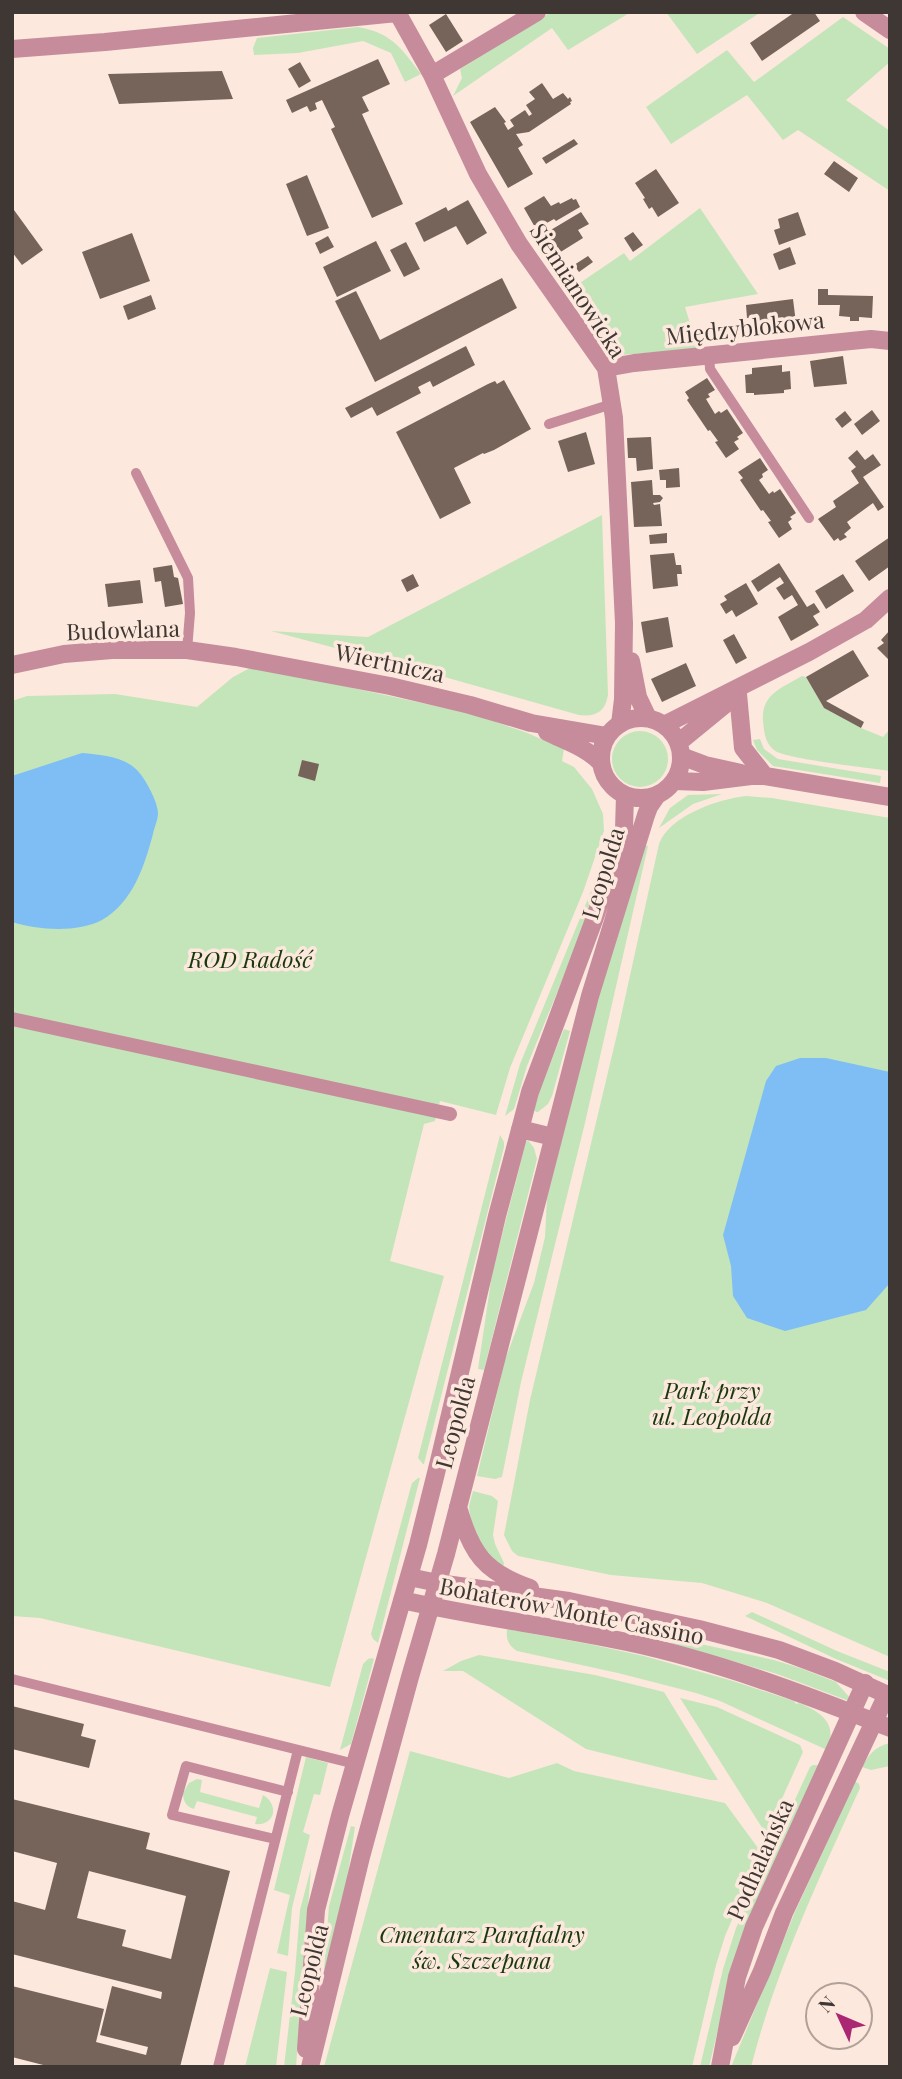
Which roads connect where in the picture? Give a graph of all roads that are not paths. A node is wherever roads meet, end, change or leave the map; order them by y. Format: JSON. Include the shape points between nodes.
{"nodes":[{"id":1,"x":537,"y":12,"type":"edge"},
{"id":2,"x":864,"y":12,"type":"edge"},
{"id":3,"x":397,"y":13,"type":"edge"},
{"id":4,"x":890,"y":30,"type":"edge"},
{"id":5,"x":12,"y":50,"type":"edge"},
{"id":6,"x":432,"y":75,"type":"junction"},
{"id":7,"x":890,"y":341,"type":"edge"},
{"id":8,"x":709,"y":355,"type":"junction"},
{"id":9,"x":606,"y":369,"type":"junction"},
{"id":10,"x":612,"y":404,"type":"junction"},
{"id":11,"x":549,"y":424,"type":"dead end"},
{"id":12,"x":136,"y":473,"type":"dead end"},
{"id":13,"x":809,"y":518,"type":"dead end"},
{"id":14,"x":890,"y":598,"type":"edge"},
{"id":15,"x":624,"y":623,"type":"junction"},
{"id":16,"x":187,"y":650,"type":"junction"},
{"id":17,"x":236,"y":657,"type":"joint"},
{"id":18,"x":12,"y":665,"type":"edge"},
{"id":19,"x":754,"y":680,"type":"junction"},
{"id":20,"x":738,"y":694,"type":"junction"},
{"id":21,"x":656,"y":721,"type":"junction"},
{"id":22,"x":531,"y":723,"type":"junction"},
{"id":23,"x":613,"y":730,"type":"junction"},
{"id":24,"x":680,"y":749,"type":"junction"},
{"id":25,"x":601,"y":763,"type":"junction"},
{"id":26,"x":758,"y":776,"type":"junction"},
{"id":27,"x":674,"y":781,"type":"junction"},
{"id":28,"x":658,"y":794,"type":"junction"},
{"id":29,"x":625,"y":795,"type":"junction"},
{"id":30,"x":890,"y":797,"type":"edge"},
{"id":31,"x":12,"y":1019,"type":"edge"},
{"id":32,"x":450,"y":1114,"type":"dead end"},
{"id":33,"x":520,"y":1129,"type":"junction"},
{"id":34,"x":553,"y":1137,"type":"junction"},
{"id":35,"x":458,"y":1507,"type":"junction"},
{"id":36,"x":408,"y":1577,"type":"junction"},
{"id":37,"x":438,"y":1583,"type":"junction"},
{"id":38,"x":402,"y":1600,"type":"junction"},
{"id":39,"x":569,"y":1601,"type":"junction"},
{"id":40,"x":432,"y":1607,"type":"junction"},
{"id":41,"x":12,"y":1679,"type":"edge"},
{"id":42,"x":865,"y":1684,"type":"junction"},
{"id":43,"x":888,"y":1695,"type":"edge"},
{"id":44,"x":852,"y":1713,"type":"junction"},
{"id":45,"x":881,"y":1725,"type":"edge"},
{"id":46,"x":298,"y":1750,"type":"junction"},
{"id":47,"x":355,"y":1765,"type":"junction"},
{"id":48,"x":288,"y":1791,"type":"junction"},
{"id":49,"x":275,"y":1839,"type":"junction"},
{"id":50,"x":720,"y":2065,"type":"edge"},
{"id":51,"x":218,"y":2067,"type":"edge"},
{"id":52,"x":304,"y":2067,"type":"edge"},
{"id":53,"x":310,"y":2067,"type":"edge"}],
"edges":[{"from":1,"to":6,"type":"street"},
{"from":2,"to":4,"type":"street"},
{"from":3,"to":5,"type":"street"},
{"from":3,"to":6,"type":"street","name":"Siemianowicka"},
{"from":6,"to":9,"type":"street","name":"Siemianowicka","via":[[478,174],[519,244]]},
{"from":7,"to":8,"type":"street","name":"Międzyblokowa"},
{"from":8,"to":9,"type":"street","name":"Międzyblokowa"},
{"from":8,"to":13,"type":"lane","via":[[710,369]]},
{"from":9,"to":10,"type":"street","name":"Siemianowicka"},
{"from":10,"to":11,"type":"lane"},
{"from":10,"to":15,"type":"street","name":"Siemianowicka"},
{"from":12,"to":16,"type":"lane","via":[[188,578]]},
{"from":14,"to":19,"type":"street","via":[[866,620]]},
{"from":15,"to":21,"type":"street","name":"Siemianowicka","via":[[638,697]]},
{"from":15,"to":23,"type":"street","name":"Siemianowicka","via":[[622,699]]},
{"from":16,"to":17,"type":"street","name":"Budowlana"},
{"from":16,"to":18,"type":"street","name":"Budowlana","via":[[64,654]]},
{"from":17,"to":22,"type":"street","name":"Wiertnicza","via":[[390,686]]},
{"from":19,"to":20,"type":"street"},
{"from":19,"to":21,"type":"street"},
{"from":20,"to":24,"type":"street"},
{"from":20,"to":26,"type":"street","via":[[743,748]]},
{"from":21,"to":23,"type":"street","via":[[638,718]]},
{"from":21,"to":24,"type":"street","via":[[673,733]]},
{"from":22,"to":23,"type":"street","name":"Wiertnicza"},
{"from":22,"to":25,"type":"street","name":"Wiertnicza","via":[[584,749]]},
{"from":23,"to":25,"type":"street","via":[[603,744]]},
{"from":24,"to":26,"type":"street","via":[[705,765]]},
{"from":24,"to":27,"type":"street","via":[[680,769]]},
{"from":25,"to":29,"type":"street","via":[[613,788]]},
{"from":26,"to":27,"type":"street"},
{"from":26,"to":30,"type":"street"},
{"from":27,"to":28,"type":"street"},
{"from":28,"to":29,"type":"street","via":[[643,798]]},
{"from":28,"to":34,"type":"street","name":"Leopolda","via":[[648,809],[619,898]]},
{"from":29,"to":33,"type":"street","name":"Leopolda","via":[[619,848]]},
{"from":31,"to":32,"type":"street"},
{"from":33,"to":34,"type":"street"},
{"from":33,"to":36,"type":"street","name":"Leopolda"},
{"from":34,"to":35,"type":"street","name":"Leopolda"},
{"from":35,"to":37,"type":"street","name":"Leopolda"},
{"from":35,"to":39,"type":"street","via":[[474,1549],[493,1571]]},
{"from":36,"to":37,"type":"street","name":"Bohaterów Monte Cassino"},
{"from":36,"to":38,"type":"street","name":"Leopolda"},
{"from":37,"to":39,"type":"street","name":"Bohaterów Monte Cassino"},
{"from":37,"to":40,"type":"street","name":"Leopolda"},
{"from":38,"to":40,"type":"street","name":"Bohaterów Monte Cassino"},
{"from":38,"to":47,"type":"street","name":"Leopolda"},
{"from":39,"to":42,"type":"street","name":"Bohaterów Monte Cassino","via":[[779,1650]]},
{"from":40,"to":44,"type":"street","name":"Bohaterów Monte Cassino","via":[[546,1625],[668,1652]]},
{"from":40,"to":53,"type":"street","name":"Leopolda","via":[[361,1857]]},
{"from":41,"to":46,"type":"lane"},
{"from":42,"to":43,"type":"street","name":"Bohaterów Monte Cassino"},
{"from":42,"to":44,"type":"street","name":"Podhalańska"},
{"from":43,"to":45,"type":"street","name":"Podhalańska"},
{"from":44,"to":45,"type":"street","name":"Bohaterów Monte Cassino"},
{"from":44,"to":50,"type":"street","name":"Podhalańska","via":[[754,1927],[737,1976]]},
{"from":45,"to":50,"type":"street","name":"Podhalańska","via":[[784,1913]]},
{"from":46,"to":47,"type":"lane"},
{"from":46,"to":48,"type":"lane"},
{"from":47,"to":52,"type":"street","name":"Leopolda","via":[[316,1910]]},
{"from":48,"to":49,"type":"lane"},
{"from":48,"to":49,"type":"lane","via":[[186,1766],[173,1815]]},
{"from":49,"to":51,"type":"lane"}]}
